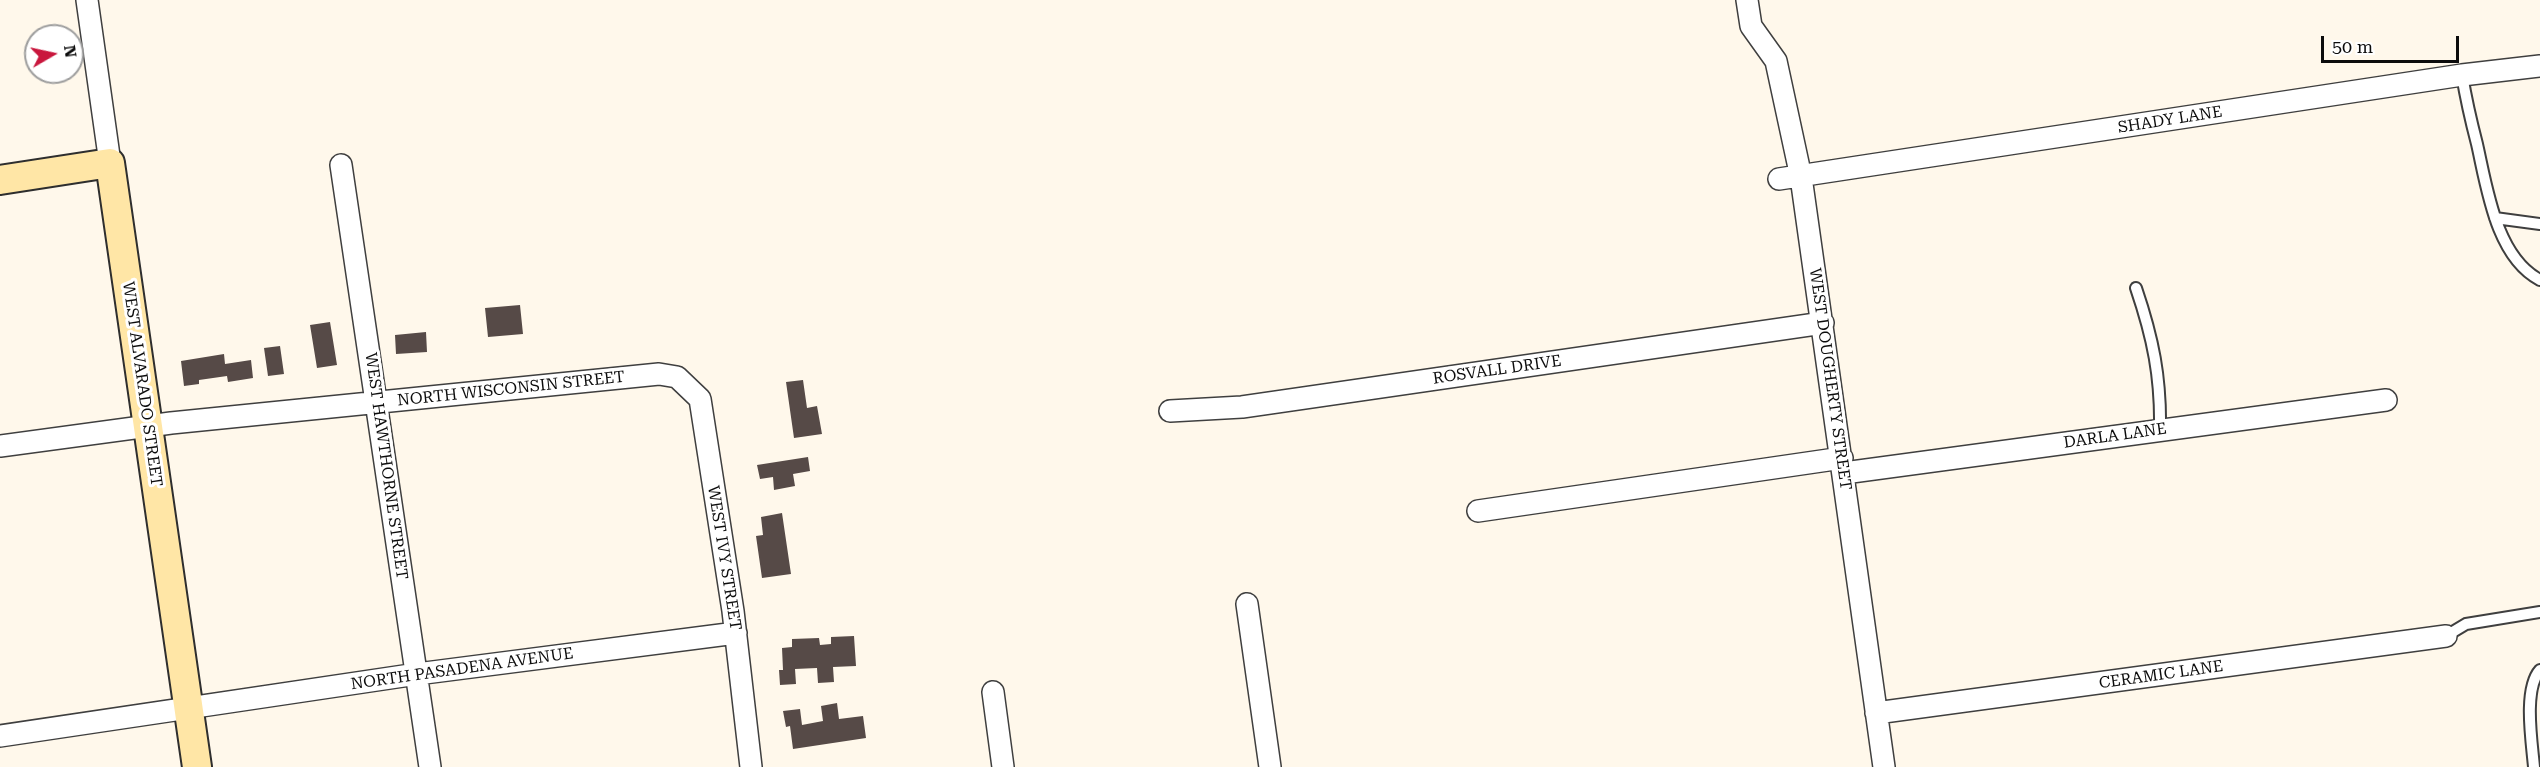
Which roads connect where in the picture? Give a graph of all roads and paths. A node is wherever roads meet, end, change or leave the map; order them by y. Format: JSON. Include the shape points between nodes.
{"nodes":[{"id":1,"x":87,"y":0,"type":"edge"},
{"id":2,"x":1748,"y":0,"type":"edge"},
{"id":3,"x":2540,"y":66,"type":"edge"},
{"id":4,"x":2462,"y":75,"type":"junction"},
{"id":5,"x":110,"y":164,"type":"junction"},
{"id":6,"x":341,"y":165,"type":"dead end"},
{"id":7,"x":1801,"y":177,"type":"junction"},
{"id":8,"x":1779,"y":179,"type":"dead end"},
{"id":9,"x":0,"y":180,"type":"edge"},
{"id":10,"x":2495,"y":218,"type":"junction"},
{"id":11,"x":2540,"y":224,"type":"edge"},
{"id":12,"x":2540,"y":280,"type":"edge"},
{"id":13,"x":2136,"y":288,"type":"dead end"},
{"id":14,"x":1822,"y":323,"type":"junction"},
{"id":15,"x":659,"y":374,"type":"joint"},
{"id":16,"x":2386,"y":400,"type":"dead end"},
{"id":17,"x":377,"y":403,"type":"junction"},
{"id":18,"x":1170,"y":411,"type":"dead end"},
{"id":19,"x":148,"y":426,"type":"junction"},
{"id":20,"x":2160,"y":430,"type":"junction"},
{"id":21,"x":0,"y":446,"type":"edge"},
{"id":22,"x":1843,"y":465,"type":"junction"},
{"id":23,"x":1478,"y":511,"type":"dead end"},
{"id":24,"x":1247,"y":604,"type":"dead end"},
{"id":25,"x":2540,"y":612,"type":"edge"},
{"id":26,"x":736,"y":633,"type":"junction"},
{"id":27,"x":2446,"y":636,"type":"joint"},
{"id":28,"x":2540,"y":670,"type":"edge"},
{"id":29,"x":417,"y":674,"type":"junction"},
{"id":30,"x":993,"y":692,"type":"dead end"},
{"id":31,"x":188,"y":710,"type":"junction"},
{"id":32,"x":1876,"y":713,"type":"junction"},
{"id":33,"x":0,"y":736,"type":"edge"},
{"id":34,"x":197,"y":767,"type":"edge"},
{"id":35,"x":430,"y":767,"type":"edge"},
{"id":36,"x":751,"y":767,"type":"edge"},
{"id":37,"x":1003,"y":767,"type":"edge"},
{"id":38,"x":1270,"y":767,"type":"edge"},
{"id":39,"x":1884,"y":767,"type":"edge"},
{"id":40,"x":2534,"y":767,"type":"edge"}],
"edges":[{"from":1,"to":5,"type":"street","name":"WEST ALVARADO STREET"},
{"from":2,"to":7,"type":"street","name":"WEST DOUGHERTY STREET","via":[[1751,26],[1776,61]]},
{"from":3,"to":4,"type":"street","name":"SHADY LANE"},
{"from":4,"to":7,"type":"street","name":"SHADY LANE"},
{"from":4,"to":10,"type":"lane"},
{"from":5,"to":9,"type":"street"},
{"from":5,"to":19,"type":"street","name":"WEST ALVARADO STREET"},
{"from":6,"to":17,"type":"street","name":"WEST HAWTHORNE STREET"},
{"from":7,"to":8,"type":"street","name":"SHADY LANE"},
{"from":7,"to":14,"type":"street","name":"WEST DOUGHERTY STREET"},
{"from":10,"to":11,"type":"lane"},
{"from":10,"to":12,"type":"lane","via":[[2513,256]]},
{"from":13,"to":20,"type":"lane","via":[[2160,381]]},
{"from":14,"to":18,"type":"street","name":"ROSVALL DRIVE","via":[[1242,407]]},
{"from":14,"to":22,"type":"street","name":"WEST DOUGHERTY STREET"},
{"from":15,"to":17,"type":"street","name":"NORTH WISCONSIN STREET"},
{"from":15,"to":26,"type":"street","name":"WEST IVY STREET","via":[[677,377],[699,399]]},
{"from":16,"to":20,"type":"street","name":"DARLA LANE"},
{"from":17,"to":19,"type":"street","name":"NORTH WISCONSIN STREET"},
{"from":17,"to":29,"type":"street","name":"WEST HAWTHORNE STREET"},
{"from":19,"to":21,"type":"street","name":"NORTH WISCONSIN STREET"},
{"from":19,"to":31,"type":"street","name":"WEST ALVARADO STREET"},
{"from":20,"to":22,"type":"street","name":"DARLA LANE"},
{"from":22,"to":23,"type":"street","name":"DARLA LANE"},
{"from":22,"to":32,"type":"street","name":"WEST DOUGHERTY STREET"},
{"from":24,"to":38,"type":"street"},
{"from":25,"to":27,"type":"lane","via":[[2466,624]]},
{"from":26,"to":29,"type":"street","name":"NORTH PASADENA AVENUE"},
{"from":26,"to":36,"type":"street","name":"WEST IVY STREET"},
{"from":27,"to":32,"type":"street","name":"CERAMIC LANE"},
{"from":28,"to":40,"type":"lane","via":[[2532,687]]},
{"from":29,"to":31,"type":"street","name":"NORTH PASADENA AVENUE"},
{"from":29,"to":35,"type":"street","name":"WEST HAWTHORNE STREET"},
{"from":30,"to":37,"type":"street"},
{"from":31,"to":33,"type":"street","name":"NORTH PASADENA AVENUE"},
{"from":31,"to":34,"type":"street","name":"WEST ALVARADO STREET"},
{"from":32,"to":39,"type":"street","name":"WEST DOUGHERTY STREET"}]}
